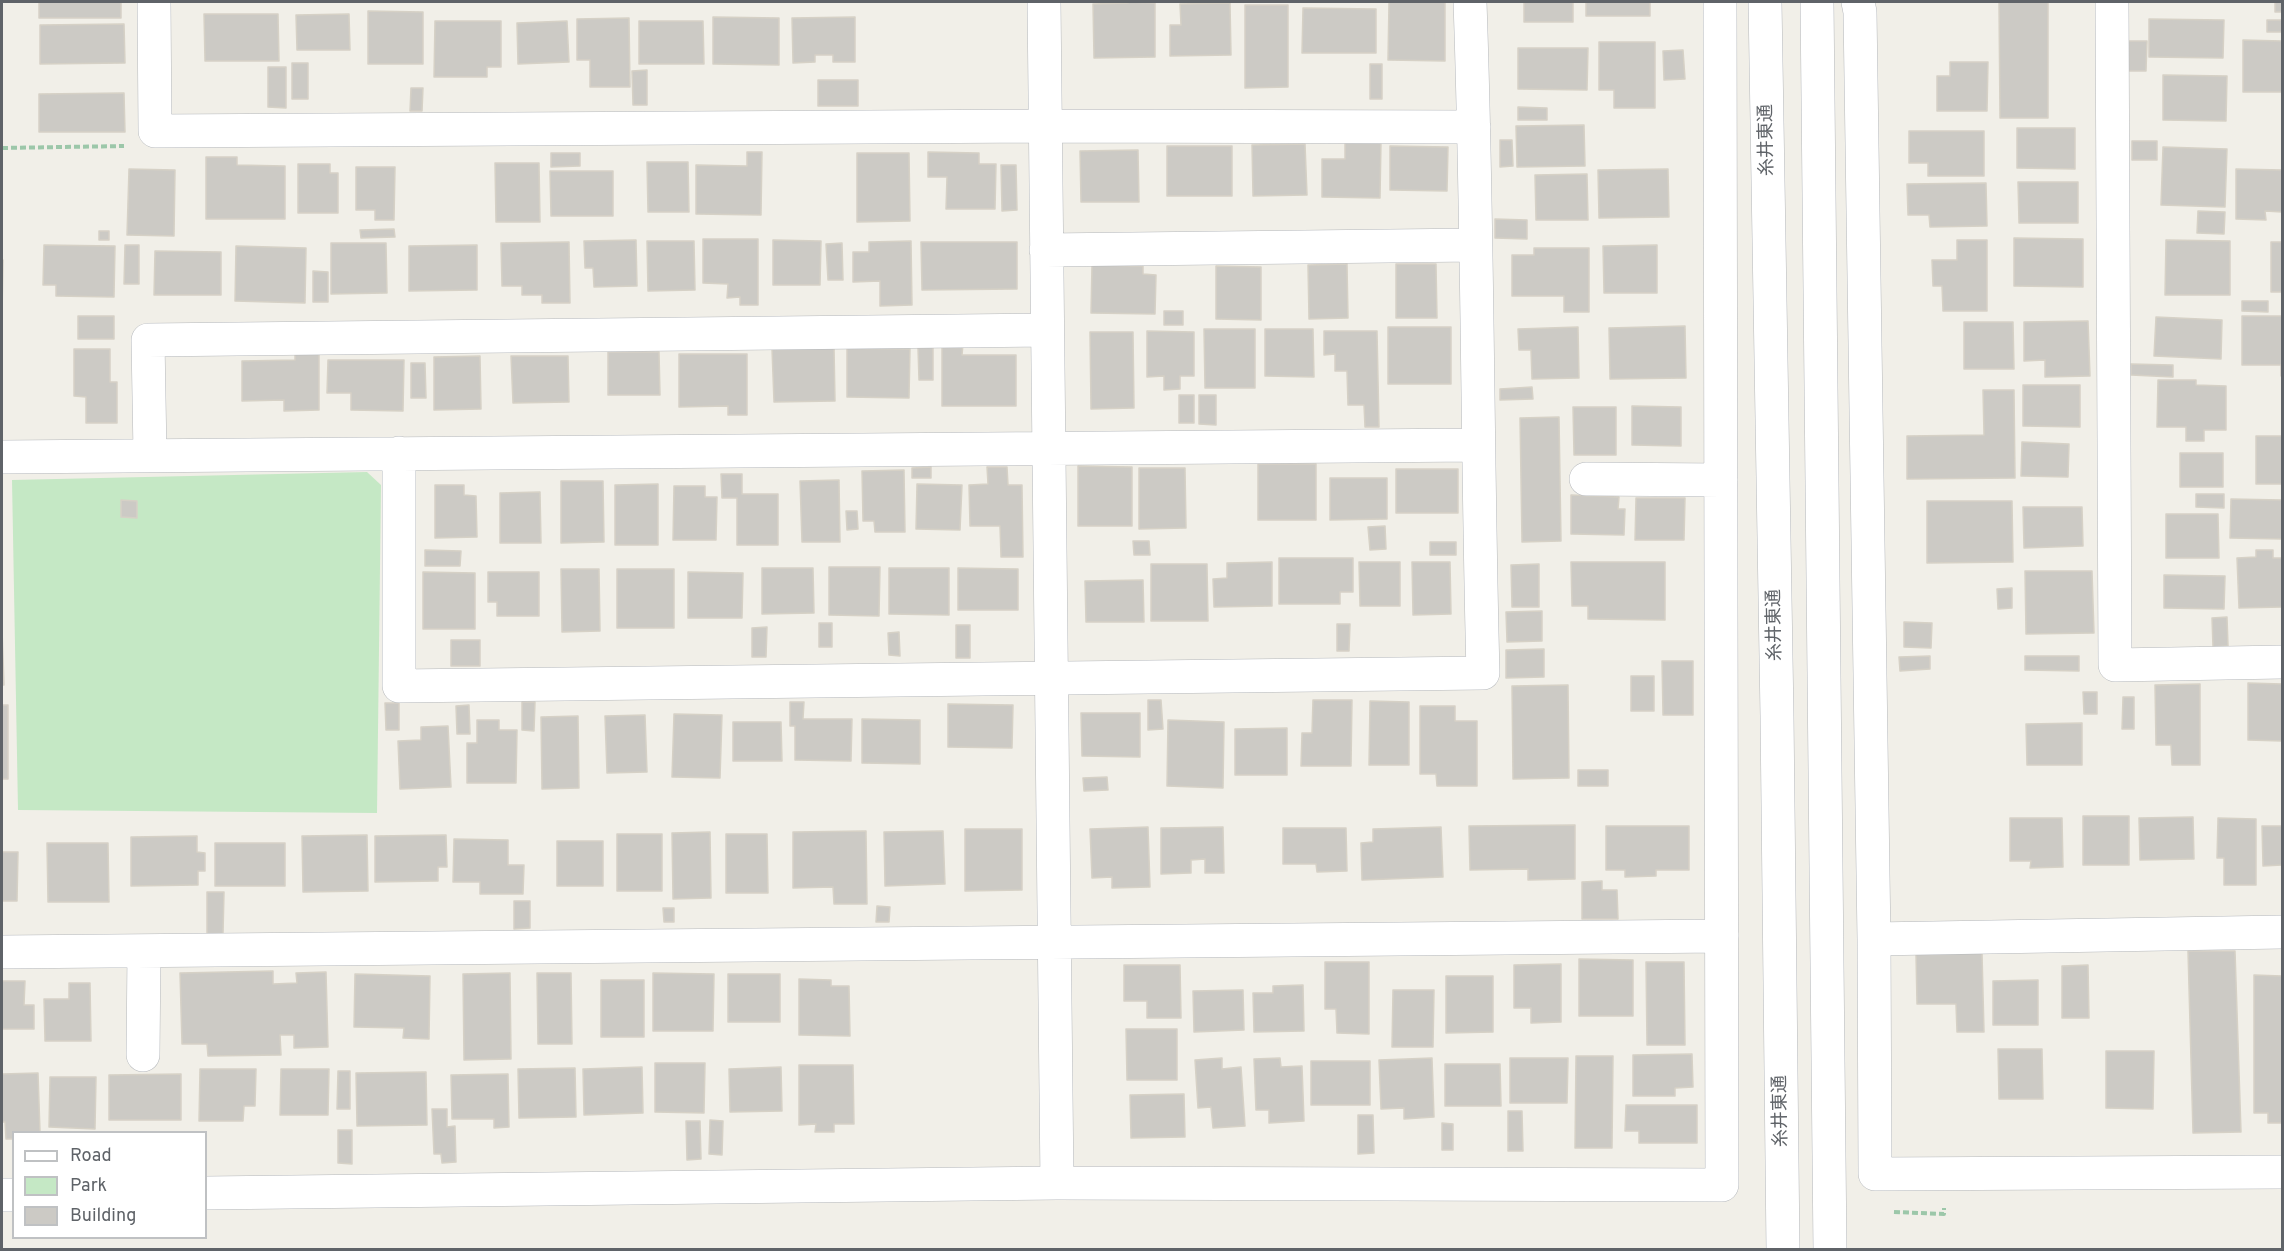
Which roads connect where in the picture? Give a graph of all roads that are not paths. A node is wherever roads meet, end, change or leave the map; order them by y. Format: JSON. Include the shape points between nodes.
{"nodes":[{"id":1,"x":154,"y":2,"type":"edge"},
{"id":2,"x":1044,"y":2,"type":"edge"},
{"id":3,"x":1470,"y":2,"type":"edge"},
{"id":4,"x":1720,"y":2,"type":"edge"},
{"id":5,"x":1765,"y":2,"type":"edge"},
{"id":6,"x":1817,"y":2,"type":"edge"},
{"id":7,"x":1858,"y":2,"type":"edge"},
{"id":8,"x":2112,"y":2,"type":"edge"},
{"id":9,"x":1045,"y":126,"type":"junction"},
{"id":10,"x":1474,"y":127,"type":"junction"},
{"id":11,"x":1475,"y":245,"type":"junction"},
{"id":12,"x":1046,"y":250,"type":"junction"},
{"id":13,"x":1047,"y":330,"type":"junction"},
{"id":14,"x":1477,"y":445,"type":"junction"},
{"id":15,"x":1048,"y":447,"type":"junction"},
{"id":16,"x":399,"y":453,"type":"junction"},
{"id":17,"x":150,"y":454,"type":"junction"},
{"id":18,"x":2,"y":457,"type":"edge"},
{"id":19,"x":1586,"y":479,"type":"dead end"},
{"id":20,"x":1721,"y":480,"type":"junction"},
{"id":21,"x":2283,"y":662,"type":"edge"},
{"id":22,"x":1051,"y":679,"type":"junction"},
{"id":23,"x":2283,"y":932,"type":"edge"},
{"id":24,"x":1722,"y":936,"type":"junction"},
{"id":25,"x":1874,"y":939,"type":"junction"},
{"id":26,"x":1054,"y":943,"type":"junction"},
{"id":27,"x":144,"y":951,"type":"junction"},
{"id":28,"x":2,"y":952,"type":"edge"},
{"id":29,"x":143,"y":1055,"type":"dead end"},
{"id":30,"x":2283,"y":1172,"type":"edge"},
{"id":31,"x":1057,"y":1184,"type":"junction"},
{"id":32,"x":207,"y":1193,"type":"edge"},
{"id":33,"x":1784,"y":1250,"type":"edge"},
{"id":34,"x":1830,"y":1250,"type":"edge"}],
"edges":[{"from":1,"to":9,"type":"street","via":[[155,131]]},
{"from":2,"to":9,"type":"street"},
{"from":3,"to":10,"type":"street"},
{"from":4,"to":20,"type":"street"},
{"from":5,"to":33,"type":"street","name":"糸井東通"},
{"from":6,"to":34,"type":"street"},
{"from":7,"to":25,"type":"street"},
{"from":8,"to":21,"type":"street","via":[[2115,665]]},
{"from":9,"to":10,"type":"street"},
{"from":9,"to":12,"type":"street"},
{"from":10,"to":11,"type":"street"},
{"from":11,"to":12,"type":"street"},
{"from":11,"to":14,"type":"street"},
{"from":12,"to":13,"type":"street"},
{"from":13,"to":15,"type":"street"},
{"from":13,"to":17,"type":"street","via":[[148,340]]},
{"from":14,"to":15,"type":"street"},
{"from":14,"to":22,"type":"street","via":[[1484,673]]},
{"from":15,"to":16,"type":"street"},
{"from":15,"to":22,"type":"street"},
{"from":16,"to":17,"type":"street"},
{"from":16,"to":22,"type":"street","via":[[399,686]]},
{"from":17,"to":18,"type":"street"},
{"from":19,"to":20,"type":"street"},
{"from":20,"to":24,"type":"street"},
{"from":22,"to":26,"type":"street"},
{"from":23,"to":25,"type":"street"},
{"from":24,"to":26,"type":"street"},
{"from":24,"to":31,"type":"street","via":[[1722,1185]]},
{"from":25,"to":30,"type":"street","via":[[1875,1174]]},
{"from":26,"to":27,"type":"street"},
{"from":26,"to":31,"type":"street"},
{"from":27,"to":28,"type":"street"},
{"from":27,"to":29,"type":"street"},
{"from":31,"to":32,"type":"street"}]}
